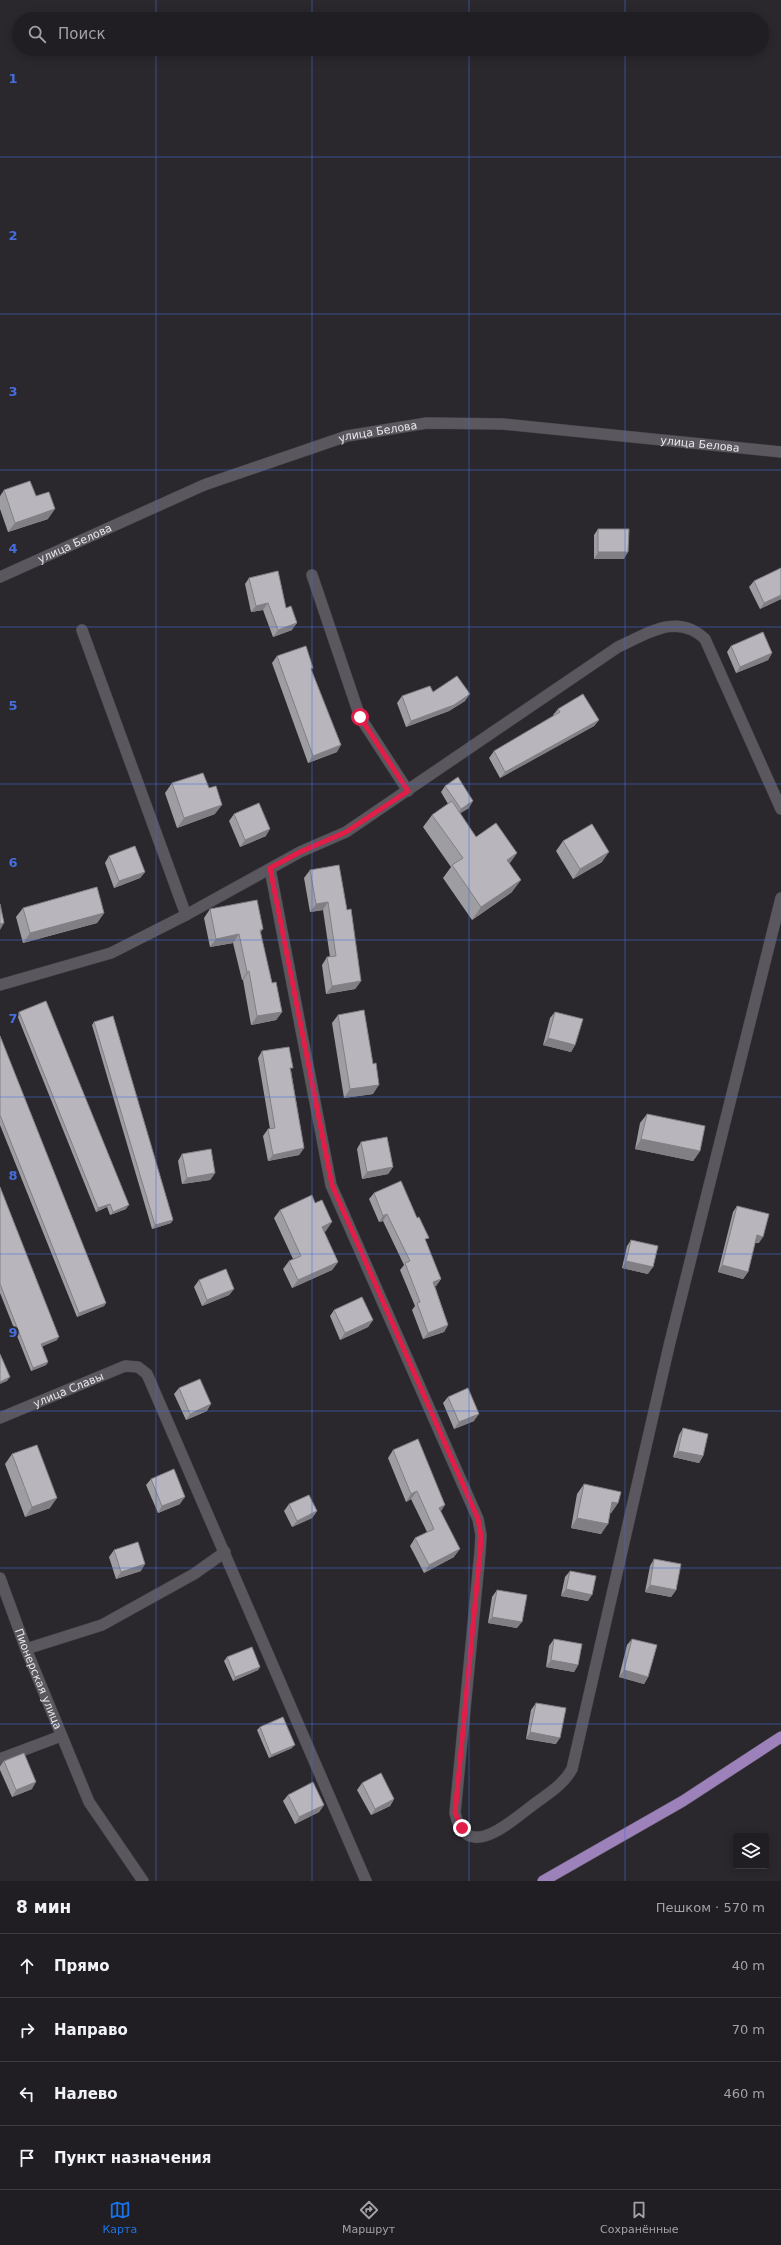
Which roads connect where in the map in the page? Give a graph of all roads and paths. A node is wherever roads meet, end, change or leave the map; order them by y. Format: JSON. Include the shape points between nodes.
{"nodes":[{"id":1,"x":781,"y":452,"type":"edge"},
{"id":2,"x":312,"y":575,"type":"dead end"},
{"id":3,"x":0,"y":577,"type":"edge"},
{"id":4,"x":82,"y":630,"type":"dead end"},
{"id":5,"x":408,"y":791,"type":"junction"},
{"id":6,"x":781,"y":809,"type":"edge"},
{"id":7,"x":270,"y":868,"type":"junction"},
{"id":8,"x":781,"y":898,"type":"edge"},
{"id":9,"x":186,"y":915,"type":"junction"},
{"id":10,"x":0,"y":985,"type":"edge"},
{"id":11,"x":0,"y":1418,"type":"edge"},
{"id":12,"x":226,"y":1552,"type":"junction"},
{"id":13,"x":0,"y":1578,"type":"edge"},
{"id":14,"x":26,"y":1649,"type":"junction"},
{"id":15,"x":61,"y":1736,"type":"junction"},
{"id":16,"x":781,"y":1737,"type":"edge"},
{"id":17,"x":0,"y":1759,"type":"edge"},
{"id":18,"x":143,"y":1881,"type":"edge"},
{"id":19,"x":366,"y":1881,"type":"edge"},
{"id":20,"x":543,"y":1881,"type":"edge"}],
"edges":[{"from":1,"to":3,"type":"street","name":"улица Белова","via":[[503,424],[427,423],[347,436],[211,482]]},
{"from":2,"to":5,"type":"street","via":[[360,717]]},
{"from":4,"to":9,"type":"street"},
{"from":5,"to":6,"type":"street","via":[[618,647],[668,626],[678,625],[698,632],[710,648]]},
{"from":5,"to":7,"type":"street","via":[[346,832]]},
{"from":7,"to":8,"type":"street","via":[[332,1185],[478,1519],[480,1552],[455,1813],[462,1828],[476,1837],[493,1834],[562,1782],[572,1769],[669,1346]]},
{"from":7,"to":9,"type":"street"},
{"from":9,"to":10,"type":"street","via":[[111,953]]},
{"from":11,"to":12,"type":"street","name":"улица Славы","via":[[125,1366],[138,1366],[150,1380]]},
{"from":12,"to":14,"type":"street","via":[[194,1574],[102,1625]]},
{"from":12,"to":19,"type":"street"},
{"from":13,"to":14,"type":"street","name":"Пионерская улица"},
{"from":14,"to":15,"type":"street","name":"Пионерская улица"},
{"from":15,"to":17,"type":"street"},
{"from":15,"to":18,"type":"street","name":"Пионерская улица","via":[[89,1802]]},
{"from":16,"to":20,"type":"main road","via":[[683,1801]]}]}
